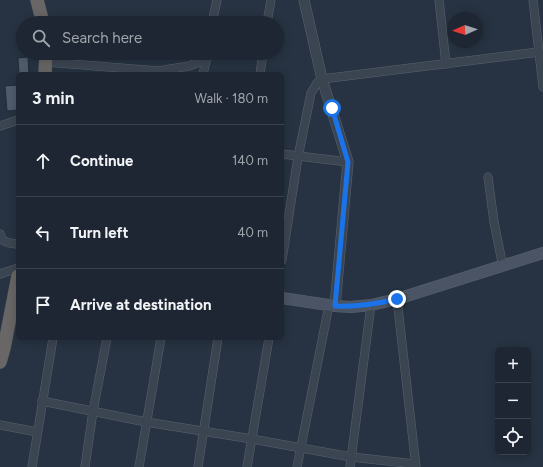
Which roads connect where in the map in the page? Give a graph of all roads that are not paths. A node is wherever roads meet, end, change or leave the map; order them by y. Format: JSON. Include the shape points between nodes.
{"nodes":[{"id":1,"x":37,"y":0,"type":"edge"},
{"id":2,"x":217,"y":0,"type":"edge"},
{"id":3,"x":271,"y":0,"type":"edge"},
{"id":4,"x":304,"y":0,"type":"edge"},
{"id":5,"x":439,"y":0,"type":"edge"},
{"id":6,"x":532,"y":0,"type":"edge"},
{"id":7,"x":41,"y":16,"type":"edge"},
{"id":8,"x":214,"y":16,"type":"edge"},
{"id":9,"x":268,"y":16,"type":"edge"},
{"id":10,"x":539,"y":52,"type":"junction"},
{"id":11,"x":200,"y":60,"type":"edge"},
{"id":12,"x":206,"y":60,"type":"edge"},
{"id":13,"x":262,"y":60,"type":"edge"},
{"id":14,"x":46,"y":63,"type":"edge"},
{"id":15,"x":446,"y":64,"type":"junction"},
{"id":16,"x":203,"y":72,"type":"edge"},
{"id":17,"x":260,"y":72,"type":"edge"},
{"id":18,"x":322,"y":79,"type":"junction"},
{"id":19,"x":543,"y":87,"type":"edge"},
{"id":20,"x":16,"y":121,"type":"edge"},
{"id":21,"x":0,"y":126,"type":"edge"},
{"id":22,"x":284,"y":154,"type":"edge"},
{"id":23,"x":298,"y":157,"type":"junction"},
{"id":24,"x":348,"y":162,"type":"junction"},
{"id":25,"x":488,"y":177,"type":"dead end"},
{"id":26,"x":0,"y":234,"type":"edge"},
{"id":27,"x":16,"y":244,"type":"edge"},
{"id":28,"x":284,"y":247,"type":"edge"},
{"id":29,"x":543,"y":254,"type":"edge"},
{"id":30,"x":503,"y":267,"type":"junction"},
{"id":31,"x":16,"y":269,"type":"edge"},
{"id":32,"x":0,"y":274,"type":"edge"},
{"id":33,"x":16,"y":286,"type":"edge"},
{"id":34,"x":284,"y":298,"type":"edge"},
{"id":35,"x":397,"y":299,"type":"junction"},
{"id":36,"x":371,"y":305,"type":"junction"},
{"id":37,"x":332,"y":306,"type":"junction"},
{"id":38,"x":53,"y":340,"type":"edge"},
{"id":39,"x":107,"y":340,"type":"edge"},
{"id":40,"x":161,"y":340,"type":"edge"},
{"id":41,"x":218,"y":340,"type":"edge"},
{"id":42,"x":269,"y":340,"type":"edge"},
{"id":43,"x":0,"y":362,"type":"edge"},
{"id":44,"x":42,"y":401,"type":"junction"},
{"id":45,"x":93,"y":411,"type":"junction"},
{"id":46,"x":146,"y":422,"type":"junction"},
{"id":47,"x":0,"y":425,"type":"edge"},
{"id":48,"x":204,"y":431,"type":"junction"},
{"id":49,"x":37,"y":432,"type":"junction"},
{"id":50,"x":252,"y":439,"type":"junction"},
{"id":51,"x":301,"y":448,"type":"junction"},
{"id":52,"x":351,"y":457,"type":"junction"},
{"id":53,"x":415,"y":466,"type":"edge"},
{"id":54,"x":32,"y":467,"type":"edge"},
{"id":55,"x":85,"y":467,"type":"edge"},
{"id":56,"x":139,"y":467,"type":"edge"},
{"id":57,"x":198,"y":467,"type":"edge"},
{"id":58,"x":247,"y":467,"type":"edge"},
{"id":59,"x":297,"y":467,"type":"edge"},
{"id":60,"x":350,"y":467,"type":"edge"}],
"edges":[{"from":1,"to":7,"type":"highway"},
{"from":2,"to":8,"type":"street"},
{"from":3,"to":9,"type":"street"},
{"from":4,"to":18,"type":"street"},
{"from":5,"to":15,"type":"street"},
{"from":6,"to":10,"type":"street"},
{"from":10,"to":15,"type":"street"},
{"from":10,"to":19,"type":"street"},
{"from":11,"to":14,"type":"street","via":[[189,66],[158,71]]},
{"from":12,"to":16,"type":"street"},
{"from":13,"to":17,"type":"street"},
{"from":15,"to":18,"type":"street"},
{"from":18,"to":23,"type":"street","via":[[317,82],[311,93]]},
{"from":18,"to":24,"type":"street"},
{"from":20,"to":21,"type":"street"},
{"from":22,"to":23,"type":"street"},
{"from":23,"to":24,"type":"street"},
{"from":23,"to":28,"type":"street"},
{"from":24,"to":37,"type":"street"},
{"from":25,"to":30,"type":"street"},
{"from":26,"to":27,"type":"street","via":[[5,242]]},
{"from":29,"to":30,"type":"main road"},
{"from":30,"to":35,"type":"main road"},
{"from":31,"to":32,"type":"street"},
{"from":33,"to":43,"type":"highway"},
{"from":34,"to":37,"type":"main road"},
{"from":35,"to":36,"type":"main road"},
{"from":35,"to":53,"type":"street"},
{"from":36,"to":37,"type":"main road"},
{"from":36,"to":52,"type":"street"},
{"from":37,"to":51,"type":"street"},
{"from":38,"to":44,"type":"street"},
{"from":39,"to":45,"type":"street"},
{"from":40,"to":46,"type":"street"},
{"from":41,"to":48,"type":"street"},
{"from":42,"to":50,"type":"street"},
{"from":44,"to":45,"type":"street"},
{"from":44,"to":49,"type":"street"},
{"from":45,"to":46,"type":"street"},
{"from":45,"to":55,"type":"street"},
{"from":46,"to":48,"type":"street"},
{"from":46,"to":56,"type":"street"},
{"from":47,"to":49,"type":"street"},
{"from":48,"to":50,"type":"street"},
{"from":48,"to":57,"type":"street"},
{"from":49,"to":54,"type":"street"},
{"from":50,"to":51,"type":"street"},
{"from":50,"to":58,"type":"street"},
{"from":51,"to":52,"type":"street"},
{"from":51,"to":59,"type":"street"},
{"from":52,"to":53,"type":"street"},
{"from":52,"to":60,"type":"street"}]}
